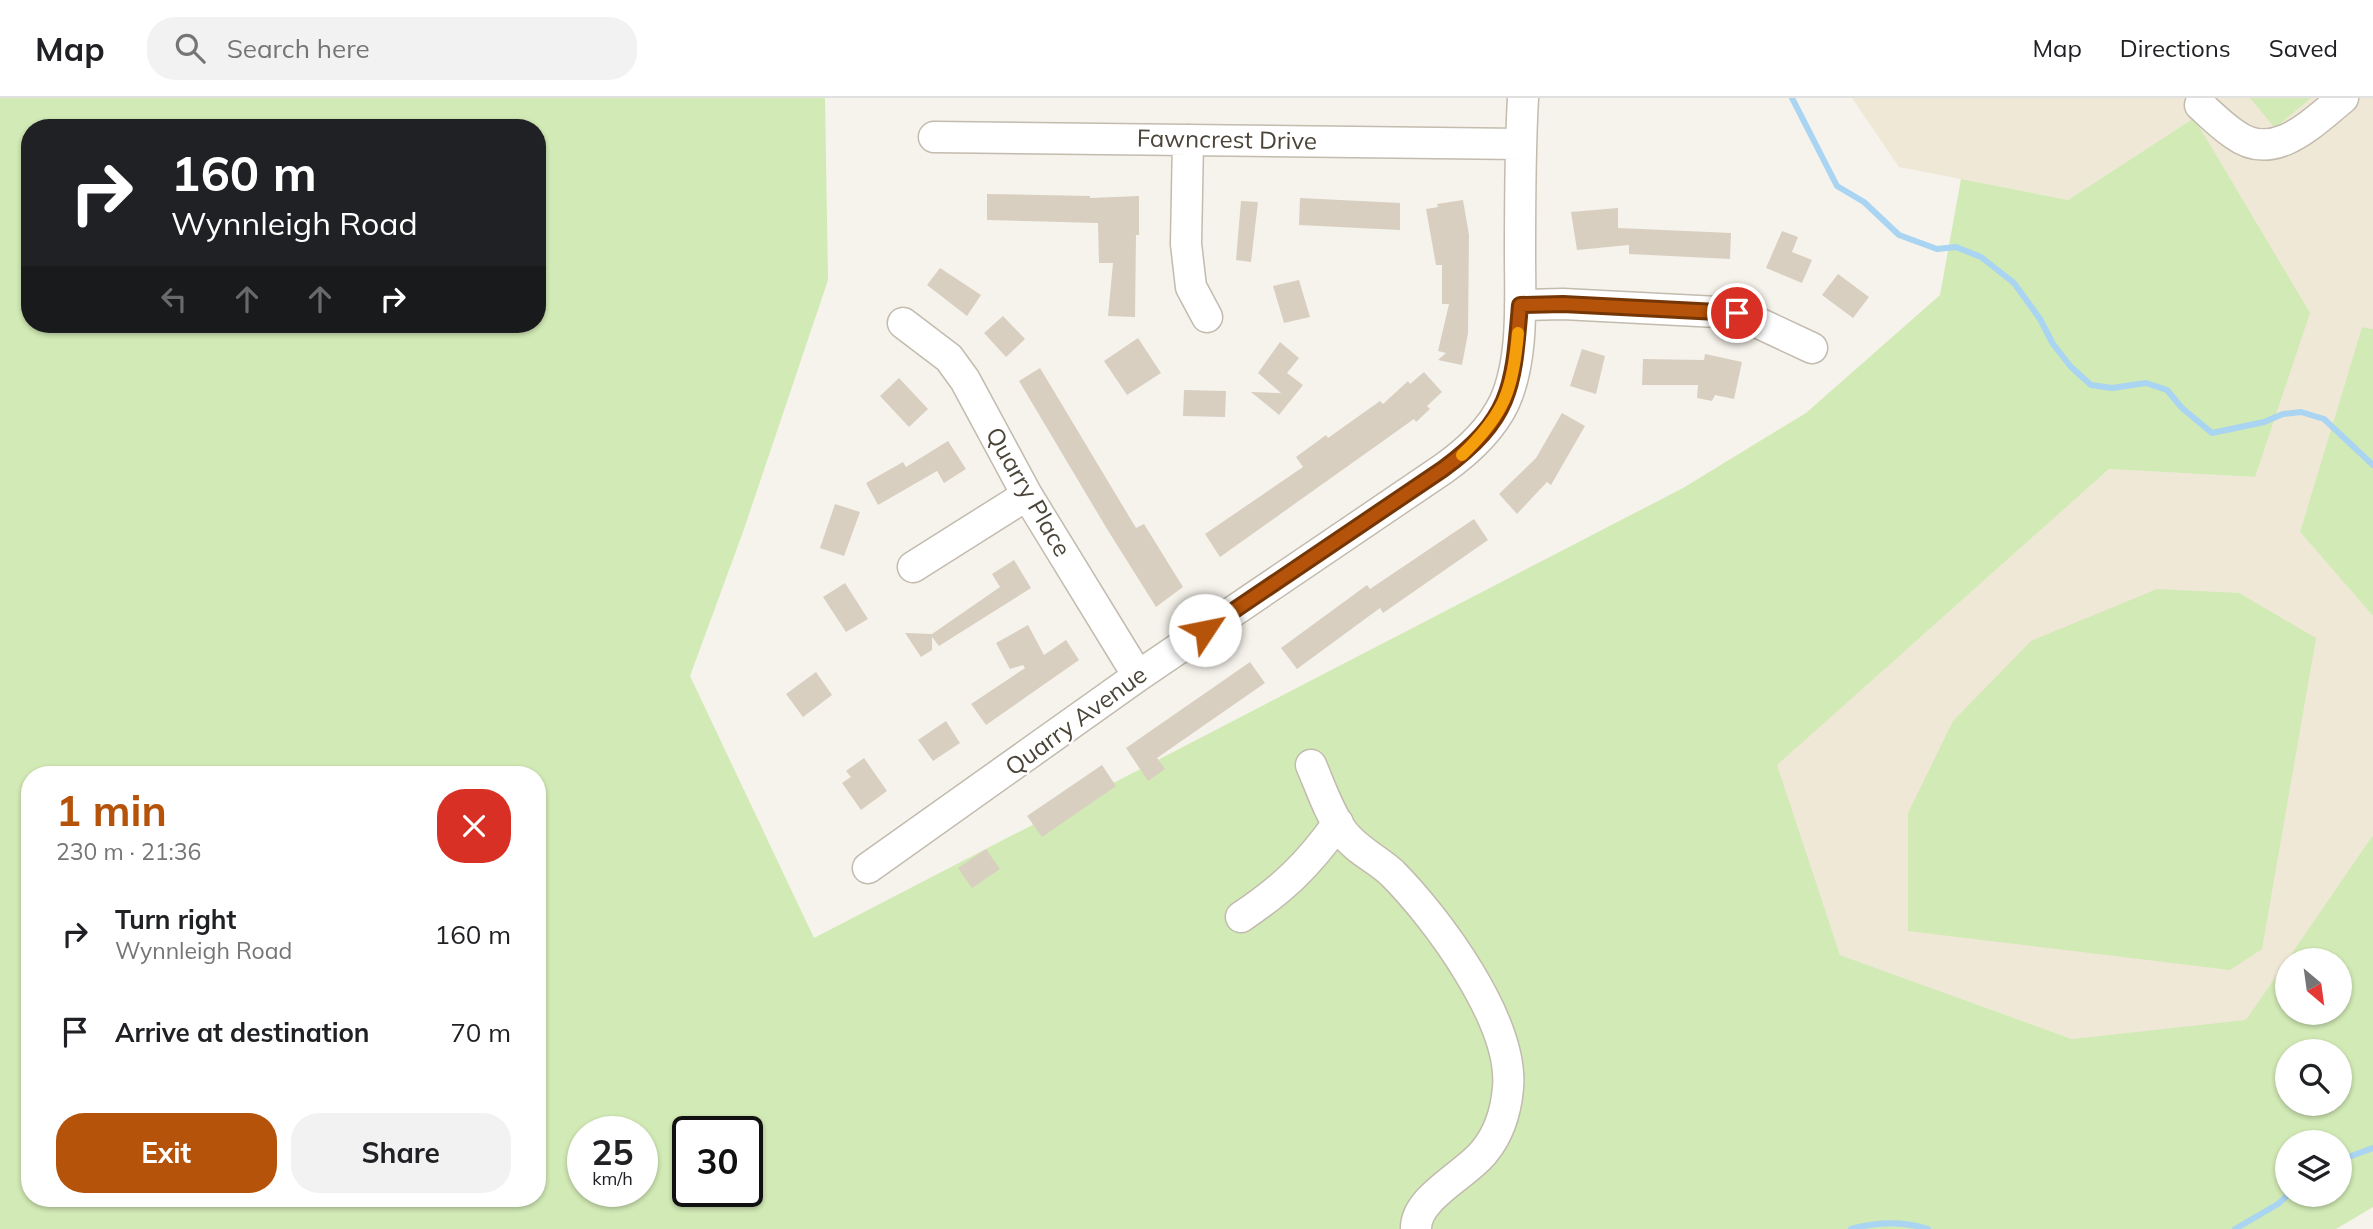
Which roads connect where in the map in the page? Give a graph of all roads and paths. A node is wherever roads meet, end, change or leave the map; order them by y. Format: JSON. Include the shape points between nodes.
{"nodes":[{"id":1,"x":1523,"y":98,"type":"edge"},
{"id":2,"x":2343,"y":98,"type":"edge"},
{"id":3,"x":2200,"y":105,"type":"dead end"},
{"id":4,"x":934,"y":137,"type":"dead end"},
{"id":5,"x":1188,"y":139,"type":"junction"},
{"id":6,"x":1520,"y":144,"type":"junction"},
{"id":7,"x":1520,"y":305,"type":"junction"},
{"id":8,"x":1207,"y":317,"type":"dead end"},
{"id":9,"x":902,"y":323,"type":"dead end"},
{"id":10,"x":1812,"y":348,"type":"dead end"},
{"id":11,"x":1027,"y":495,"type":"junction"},
{"id":12,"x":913,"y":567,"type":"dead end"},
{"id":13,"x":1138,"y":676,"type":"junction"},
{"id":14,"x":1311,"y":765,"type":"dead end"},
{"id":15,"x":1338,"y":823,"type":"junction"},
{"id":16,"x":869,"y":868,"type":"dead end"},
{"id":17,"x":1241,"y":917,"type":"dead end"},
{"id":18,"x":1416,"y":1229,"type":"edge"}],
"edges":[{"from":1,"to":6,"type":"street","name":"Quarry Avenue"},
{"from":2,"to":3,"type":"street","via":[[2290,139],[2274,145],[2255,145],[2235,136]]},
{"from":4,"to":5,"type":"street","name":"Fawncrest Drive"},
{"from":5,"to":6,"type":"street","name":"Fawncrest Drive"},
{"from":5,"to":8,"type":"street","via":[[1186,244],[1191,287]]},
{"from":6,"to":7,"type":"street","name":"Quarry Avenue"},
{"from":7,"to":10,"type":"street","via":[[1737,313]]},
{"from":7,"to":13,"type":"street","name":"Quarry Avenue","via":[[1515,368],[1506,400],[1470,447]]},
{"from":9,"to":11,"type":"street","name":"Quarry Place","via":[[955,366]]},
{"from":11,"to":12,"type":"street"},
{"from":11,"to":13,"type":"street","name":"Quarry Place"},
{"from":13,"to":16,"type":"street","name":"Quarry Avenue"},
{"from":14,"to":15,"type":"street"},
{"from":15,"to":17,"type":"street","via":[[1304,868]]},
{"from":15,"to":18,"type":"street","via":[[1357,849],[1389,871],[1418,902],[1457,952],[1498,1028],[1508,1060],[1503,1117],[1495,1135],[1459,1177],[1431,1197],[1420,1211]]}]}
